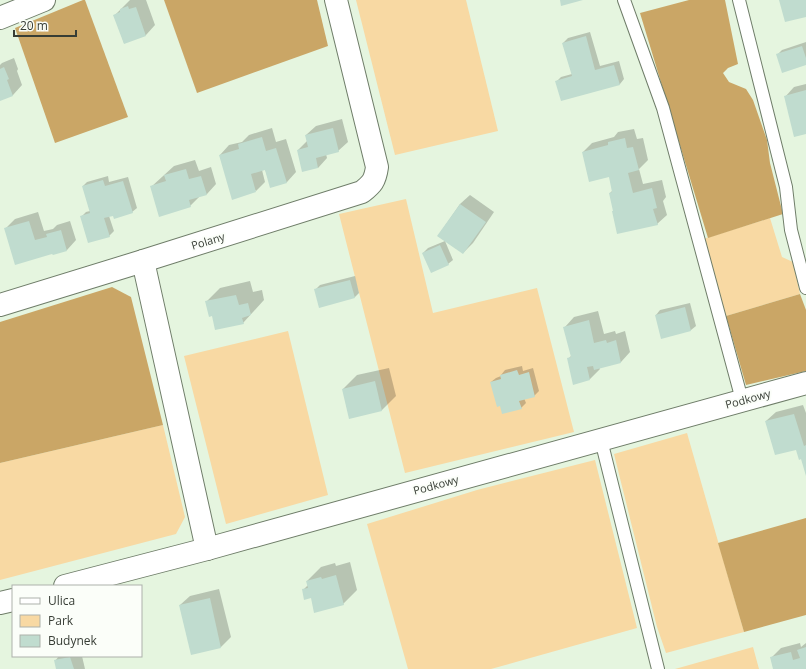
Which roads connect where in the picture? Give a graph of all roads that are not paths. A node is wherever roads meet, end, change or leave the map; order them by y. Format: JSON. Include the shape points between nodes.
{"nodes":[{"id":1,"x":44,"y":0,"type":"edge"},
{"id":2,"x":336,"y":0,"type":"edge"},
{"id":3,"x":624,"y":0,"type":"edge"},
{"id":4,"x":739,"y":0,"type":"edge"},
{"id":5,"x":0,"y":18,"type":"edge"},
{"id":6,"x":142,"y":261,"type":"junction"},
{"id":7,"x":806,"y":288,"type":"edge"},
{"id":8,"x":0,"y":304,"type":"edge"},
{"id":9,"x":806,"y":383,"type":"edge"},
{"id":10,"x":742,"y":400,"type":"junction"},
{"id":11,"x":600,"y":440,"type":"junction"},
{"id":12,"x":207,"y":549,"type":"junction"},
{"id":13,"x":69,"y":585,"type":"edge"},
{"id":14,"x":12,"y":600,"type":"edge"},
{"id":15,"x":0,"y":603,"type":"edge"},
{"id":16,"x":658,"y":669,"type":"edge"}],
"edges":[{"from":1,"to":5,"type":"street"},
{"from":2,"to":6,"type":"street","name":"Polany","via":[[376,168],[375,179],[362,192]]},
{"from":3,"to":10,"type":"lane","via":[[663,108]]},
{"from":4,"to":7,"type":"lane","via":[[786,187],[791,230]]},
{"from":6,"to":8,"type":"street","name":"Polany"},
{"from":6,"to":12,"type":"street"},
{"from":9,"to":10,"type":"street","name":"Podkowy"},
{"from":10,"to":11,"type":"street","name":"Podkowy"},
{"from":11,"to":12,"type":"street","name":"Podkowy"},
{"from":11,"to":16,"type":"lane"},
{"from":12,"to":13,"type":"street","name":"Podkowy"},
{"from":14,"to":15,"type":"street"}]}
